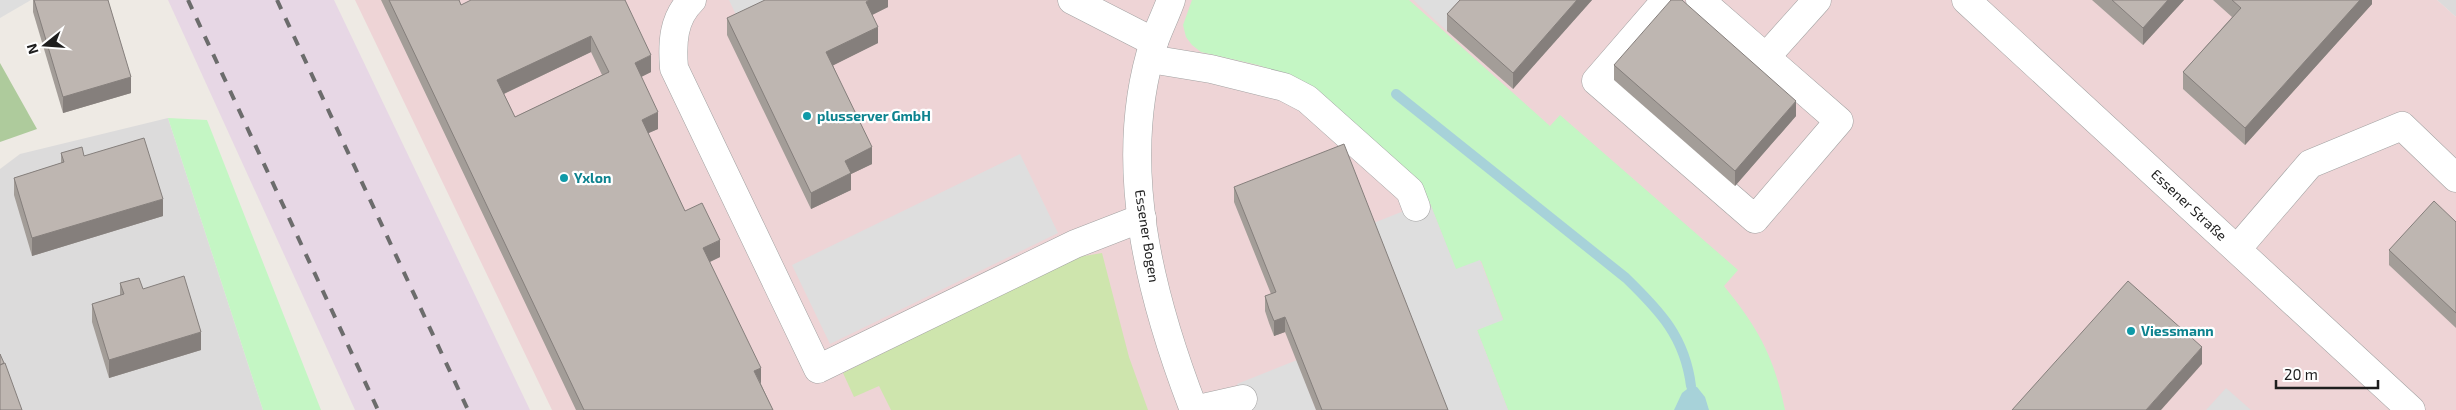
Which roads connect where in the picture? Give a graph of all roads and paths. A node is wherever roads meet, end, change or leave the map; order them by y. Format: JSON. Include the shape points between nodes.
{"nodes":[{"id":1,"x":1072,"y":0,"type":"edge"},
{"id":2,"x":1171,"y":0,"type":"edge"},
{"id":3,"x":1666,"y":0,"type":"edge"},
{"id":4,"x":1700,"y":0,"type":"edge"},
{"id":5,"x":1817,"y":0,"type":"edge"},
{"id":6,"x":1966,"y":0,"type":"edge"},
{"id":7,"x":682,"y":3,"type":"edge"},
{"id":8,"x":1152,"y":51,"type":"junction"},
{"id":9,"x":1766,"y":57,"type":"junction"},
{"id":10,"x":2456,"y":178,"type":"edge"},
{"id":11,"x":1416,"y":206,"type":"dead end"},
{"id":12,"x":1142,"y":218,"type":"junction"},
{"id":13,"x":2237,"y":249,"type":"junction"},
{"id":14,"x":1243,"y":398,"type":"dead end"},
{"id":15,"x":1194,"y":410,"type":"edge"},
{"id":16,"x":2411,"y":410,"type":"edge"}],
"edges":[{"from":1,"to":8,"type":"street"},
{"from":2,"to":8,"type":"street","name":"Essener Bogen"},
{"from":3,"to":9,"type":"street","via":[[1596,81],[1755,219],[1839,121]]},
{"from":4,"to":9,"type":"street"},
{"from":5,"to":9,"type":"street"},
{"from":6,"to":13,"type":"street","name":"Essener Straße"},
{"from":7,"to":12,"type":"street","via":[[672,39],[674,68],[818,369],[1075,244]]},
{"from":8,"to":11,"type":"street","via":[[1284,88],[1307,100],[1410,191]]},
{"from":8,"to":12,"type":"street","name":"Essener Bogen","via":[[1138,141]]},
{"from":10,"to":13,"type":"street","via":[[2402,126],[2310,164]]},
{"from":12,"to":15,"type":"street","name":"Essener Bogen","via":[[1165,326]]},
{"from":13,"to":16,"type":"street","name":"Essener Straße"},
{"from":14,"to":15,"type":"street"}]}
